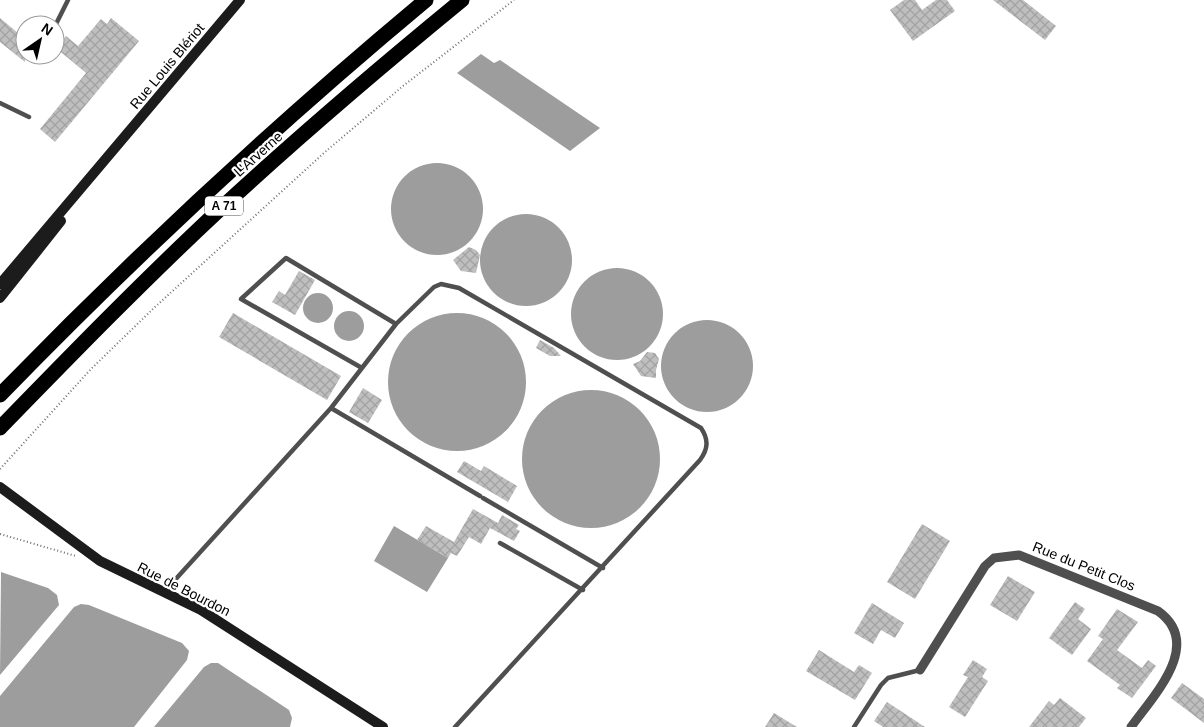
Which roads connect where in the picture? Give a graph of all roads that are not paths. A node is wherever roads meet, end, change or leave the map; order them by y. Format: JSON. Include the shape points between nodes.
{"nodes":[{"id":1,"x":68,"y":0,"type":"edge"},
{"id":2,"x":240,"y":0,"type":"edge"},
{"id":3,"x":426,"y":0,"type":"edge"},
{"id":4,"x":462,"y":0,"type":"edge"},
{"id":5,"x":60,"y":15,"type":"edge"},
{"id":6,"x":0,"y":103,"type":"edge"},
{"id":7,"x":29,"y":118,"type":"dead end"},
{"id":8,"x":114,"y":150,"type":"junction"},
{"id":9,"x":0,"y":284,"type":"edge"},
{"id":10,"x":0,"y":298,"type":"edge"},
{"id":11,"x":396,"y":324,"type":"junction"},
{"id":12,"x":362,"y":368,"type":"junction"},
{"id":13,"x":0,"y":395,"type":"edge"},
{"id":14,"x":331,"y":408,"type":"junction"},
{"id":15,"x":0,"y":428,"type":"edge"},
{"id":16,"x":0,"y":487,"type":"edge"},
{"id":17,"x":500,"y":543,"type":"dead end"},
{"id":18,"x":603,"y":568,"type":"junction"},
{"id":19,"x":583,"y":590,"type":"junction"},
{"id":20,"x":164,"y":592,"type":"junction"},
{"id":21,"x":920,"y":670,"type":"joint"},
{"id":22,"x":383,"y":727,"type":"edge"},
{"id":23,"x":454,"y":727,"type":"edge"},
{"id":24,"x":854,"y":727,"type":"edge"},
{"id":25,"x":1131,"y":727,"type":"edge"}],
"edges":[{"from":1,"to":5,"type":"lane"},
{"from":2,"to":8,"type":"main road","name":"Rue Louis Blériot"},
{"from":3,"to":13,"type":"highway","name":"L'Arverne","number":"A 71","via":[[211,187]]},
{"from":4,"to":15,"type":"highway","name":"L'Arverne","number":"A 71","via":[[325,115],[219,210],[132,293]]},
{"from":6,"to":7,"type":"lane"},
{"from":8,"to":9,"type":"main road","name":"Rue Louis Blériot"},
{"from":8,"to":10,"type":"main road","name":"Rue Louis Blériot"},
{"from":11,"to":12,"type":"lane"},
{"from":11,"to":12,"type":"lane","via":[[286,258],[241,299]]},
{"from":11,"to":18,"type":"lane","via":[[434,287],[441,284],[459,288],[701,428],[707,437],[707,446],[700,460]]},
{"from":12,"to":14,"type":"lane"},
{"from":14,"to":18,"type":"lane"},
{"from":14,"to":20,"type":"lane"},
{"from":16,"to":20,"type":"main road","name":"Rue de Bourdon","via":[[100,561]]},
{"from":17,"to":19,"type":"lane"},
{"from":18,"to":19,"type":"lane"},
{"from":19,"to":23,"type":"lane"},
{"from":20,"to":22,"type":"main road","name":"Rue de Bourdon","via":[[202,610]]},
{"from":21,"to":24,"type":"lane","via":[[888,678]]},
{"from":21,"to":25,"type":"street","name":"Rue du Petit Clos","via":[[985,566],[994,558],[1019,555],[1158,611],[1174,626],[1180,646],[1175,667]]}]}
